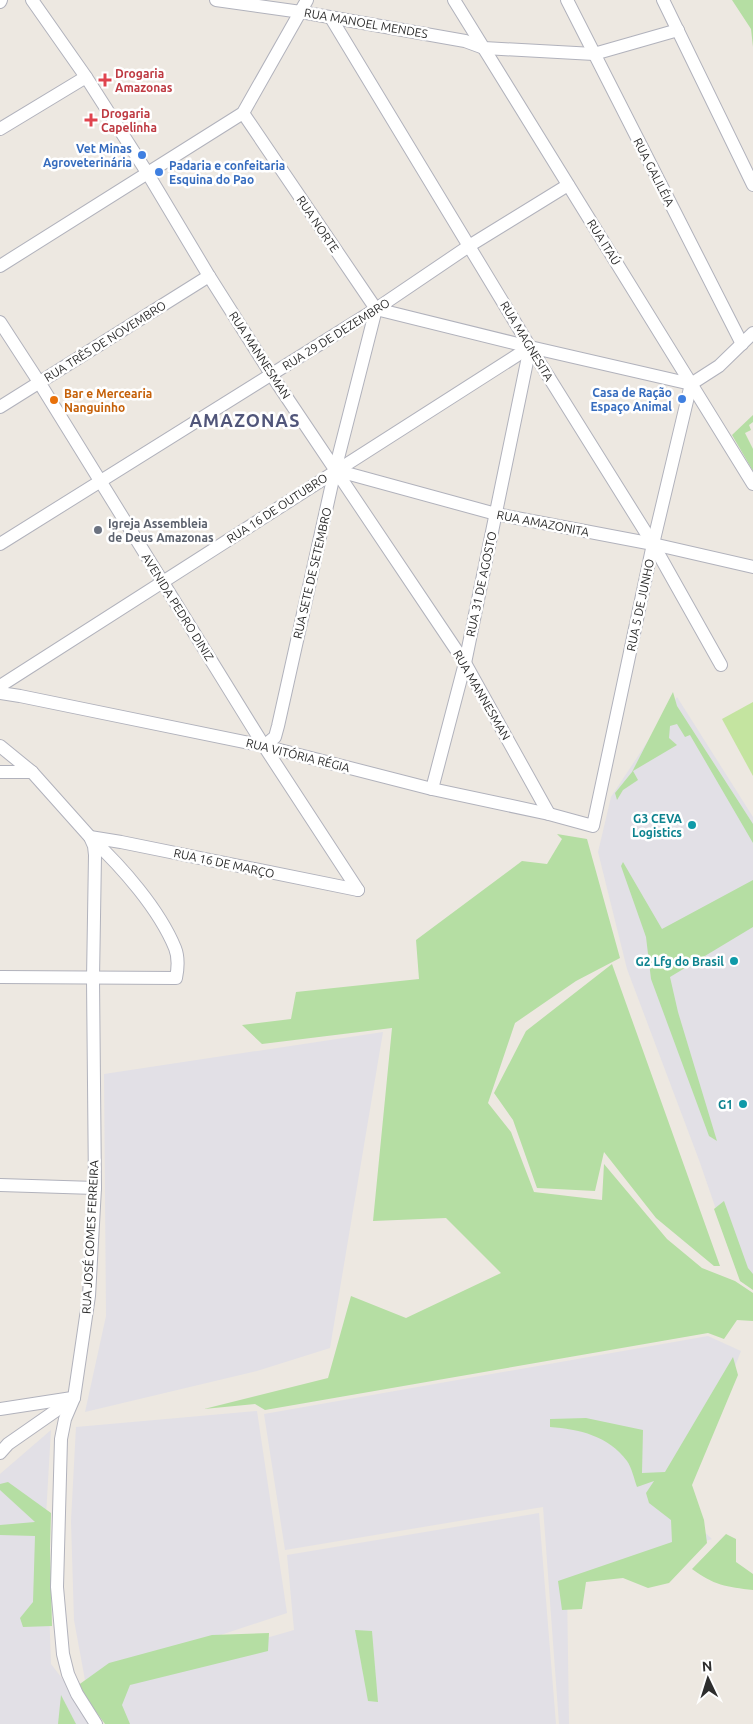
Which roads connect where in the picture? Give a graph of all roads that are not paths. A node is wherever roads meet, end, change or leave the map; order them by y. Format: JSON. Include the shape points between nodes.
{"nodes":[{"id":1,"x":32,"y":0,"type":"edge"},
{"id":2,"x":216,"y":0,"type":"edge"},
{"id":3,"x":307,"y":0,"type":"edge"},
{"id":4,"x":454,"y":0,"type":"edge"},
{"id":5,"x":567,"y":0,"type":"edge"},
{"id":6,"x":663,"y":0,"type":"edge"},
{"id":7,"x":301,"y":12,"type":"junction"},
{"id":8,"x":331,"y":18,"type":"junction"},
{"id":9,"x":678,"y":30,"type":"junction"},
{"id":10,"x":484,"y":48,"type":"junction"},
{"id":11,"x":594,"y":54,"type":"junction"},
{"id":12,"x":86,"y":77,"type":"junction"},
{"id":13,"x":244,"y":113,"type":"junction"},
{"id":14,"x":0,"y":129,"type":"edge"},
{"id":15,"x":148,"y":174,"type":"junction"},
{"id":16,"x":568,"y":185,"type":"junction"},
{"id":17,"x":753,"y":185,"type":"edge"},
{"id":18,"x":469,"y":246,"type":"junction"},
{"id":19,"x":0,"y":266,"type":"edge"},
{"id":20,"x":209,"y":276,"type":"junction"},
{"id":21,"x":376,"y":309,"type":"junction"},
{"id":22,"x":0,"y":322,"type":"edge"},
{"id":23,"x":753,"y":333,"type":"edge"},
{"id":24,"x":742,"y":344,"type":"junction"},
{"id":25,"x":530,"y":347,"type":"junction"},
{"id":26,"x":271,"y":374,"type":"junction"},
{"id":27,"x":39,"y":382,"type":"junction"},
{"id":28,"x":691,"y":384,"type":"junction"},
{"id":29,"x":0,"y":406,"type":"edge"},
{"id":30,"x":335,"y":470,"type":"junction"},
{"id":31,"x":99,"y":481,"type":"junction"},
{"id":32,"x":753,"y":484,"type":"edge"},
{"id":33,"x":496,"y":514,"type":"junction"},
{"id":34,"x":0,"y":544,"type":"edge"},
{"id":35,"x":652,"y":544,"type":"junction"},
{"id":36,"x":753,"y":567,"type":"edge"},
{"id":37,"x":162,"y":581,"type":"junction"},
{"id":38,"x":465,"y":663,"type":"junction"},
{"id":39,"x":721,"y":665,"type":"dead end"},
{"id":40,"x":0,"y":686,"type":"edge"},
{"id":41,"x":0,"y":693,"type":"edge"},
{"id":42,"x":0,"y":746,"type":"edge"},
{"id":43,"x":264,"y":746,"type":"junction"},
{"id":44,"x":0,"y":772,"type":"edge"},
{"id":45,"x":32,"y":772,"type":"junction"},
{"id":46,"x":432,"y":789,"type":"junction"},
{"id":47,"x":550,"y":814,"type":"junction"},
{"id":48,"x":593,"y":826,"type":"joint"},
{"id":49,"x":90,"y":837,"type":"junction"},
{"id":50,"x":358,"y":890,"type":"joint"},
{"id":51,"x":0,"y":977,"type":"edge"},
{"id":52,"x":93,"y":979,"type":"junction"},
{"id":53,"x":0,"y":1185,"type":"edge"},
{"id":54,"x":95,"y":1188,"type":"junction"},
{"id":55,"x":74,"y":1398,"type":"junction"},
{"id":56,"x":0,"y":1408,"type":"edge"},
{"id":57,"x":0,"y":1453,"type":"edge"},
{"id":58,"x":96,"y":1724,"type":"edge"}],
"edges":[{"from":1,"to":12,"type":"street","name":"RUA MANNESMAN"},
{"from":2,"to":7,"type":"street","name":"RUA MANOEL MENDES"},
{"from":3,"to":7,"type":"street"},
{"from":4,"to":10,"type":"street","name":"RUA ITAÚ"},
{"from":5,"to":11,"type":"street","name":"RUA GALILÉIA"},
{"from":6,"to":9,"type":"street"},
{"from":7,"to":8,"type":"street","name":"RUA MANOEL MENDES"},
{"from":7,"to":13,"type":"street"},
{"from":8,"to":10,"type":"street","name":"RUA MANOEL MENDES","via":[[465,41]]},
{"from":8,"to":18,"type":"street","name":"RUA MAGNESITA"},
{"from":9,"to":11,"type":"street","name":"RUA MANOEL MENDES"},
{"from":9,"to":17,"type":"street"},
{"from":10,"to":11,"type":"street","name":"RUA MANOEL MENDES"},
{"from":10,"to":16,"type":"street","name":"RUA ITAÚ"},
{"from":11,"to":24,"type":"street","name":"RUA GALILÉIA"},
{"from":12,"to":14,"type":"street"},
{"from":12,"to":15,"type":"street","name":"RUA MANNESMAN"},
{"from":13,"to":15,"type":"street"},
{"from":13,"to":21,"type":"street","name":"RUA NORTE"},
{"from":15,"to":19,"type":"street"},
{"from":15,"to":20,"type":"street","name":"RUA MANNESMAN"},
{"from":16,"to":18,"type":"street","name":"RUA 29 DE DEZEMBRO"},
{"from":16,"to":28,"type":"street","name":"RUA ITAÚ"},
{"from":18,"to":21,"type":"street","name":"RUA 29 DE DEZEMBRO"},
{"from":18,"to":25,"type":"street","name":"RUA MAGNESITA"},
{"from":20,"to":26,"type":"street","name":"RUA MANNESMAN"},
{"from":20,"to":27,"type":"street","name":"RUA TRÊS DE NOVEMBRO"},
{"from":21,"to":25,"type":"street"},
{"from":21,"to":26,"type":"street","name":"RUA 29 DE DEZEMBRO"},
{"from":21,"to":30,"type":"street","name":"RUA SETE DE SETEMBRO"},
{"from":22,"to":27,"type":"street","name":"AVENIDA PEDRO DINIZ"},
{"from":23,"to":24,"type":"street"},
{"from":24,"to":28,"type":"street","via":[[719,366]]},
{"from":25,"to":28,"type":"street"},
{"from":25,"to":30,"type":"street","name":"RUA 16 DE OUTUBRO"},
{"from":25,"to":33,"type":"street","name":"RUA 31 DE AGOSTO"},
{"from":25,"to":35,"type":"street","name":"RUA MAGNESITA"},
{"from":26,"to":30,"type":"street","name":"RUA MANNESMAN"},
{"from":26,"to":31,"type":"street","name":"RUA 29 DE DEZEMBRO"},
{"from":27,"to":29,"type":"street","name":"RUA TRÊS DE NOVEMBRO"},
{"from":27,"to":31,"type":"street","name":"AVENIDA PEDRO DINIZ"},
{"from":28,"to":32,"type":"street","name":"RUA ITAÚ"},
{"from":28,"to":35,"type":"street","name":"RUA 5 DE JUNHO"},
{"from":30,"to":33,"type":"street","name":"RUA AMAZONITA"},
{"from":30,"to":37,"type":"street","name":"RUA 16 DE OUTUBRO"},
{"from":30,"to":38,"type":"street","name":"RUA MANNESMAN"},
{"from":30,"to":43,"type":"street","name":"RUA SETE DE SETEMBRO","via":[[278,726],[274,737]]},
{"from":31,"to":34,"type":"street","name":"RUA 29 DE DEZEMBRO"},
{"from":31,"to":37,"type":"street","name":"AVENIDA PEDRO DINIZ"},
{"from":33,"to":35,"type":"street","name":"RUA AMAZONITA"},
{"from":33,"to":38,"type":"street","name":"RUA 31 DE AGOSTO"},
{"from":35,"to":36,"type":"street","name":"RUA AMAZONITA"},
{"from":35,"to":39,"type":"street","name":"RUA MAGNESITA"},
{"from":35,"to":48,"type":"street","name":"RUA 5 DE JUNHO"},
{"from":37,"to":40,"type":"street","name":"RUA 16 DE OUTUBRO"},
{"from":37,"to":43,"type":"street","name":"AVENIDA PEDRO DINIZ"},
{"from":38,"to":46,"type":"street","name":"RUA 31 DE AGOSTO"},
{"from":38,"to":47,"type":"street","name":"RUA MANNESMAN"},
{"from":41,"to":43,"type":"street","name":"RUA VITÓRIA RÉGIA"},
{"from":42,"to":45,"type":"street"},
{"from":43,"to":46,"type":"street","name":"RUA VITÓRIA RÉGIA"},
{"from":43,"to":50,"type":"street","name":"AVENIDA PEDRO DINIZ"},
{"from":44,"to":45,"type":"street"},
{"from":45,"to":49,"type":"street"},
{"from":46,"to":47,"type":"street","name":"RUA VITÓRIA RÉGIA"},
{"from":47,"to":48,"type":"street","name":"RUA VITÓRIA RÉGIA"},
{"from":49,"to":50,"type":"street","name":"RUA 16 DE MARÇO"},
{"from":49,"to":52,"type":"street","name":"RUA JOSÉ GOMES FERREIRA","via":[[94,846]]},
{"from":49,"to":52,"type":"street","via":[[114,860],[156,913],[176,949],[178,964],[176,978]]},
{"from":51,"to":52,"type":"street"},
{"from":52,"to":54,"type":"street","name":"RUA JOSÉ GOMES FERREIRA"},
{"from":53,"to":54,"type":"street"},
{"from":54,"to":55,"type":"street","name":"RUA JOSÉ GOMES FERREIRA","via":[[89,1296]]},
{"from":55,"to":56,"type":"street"},
{"from":55,"to":57,"type":"street"},
{"from":55,"to":58,"type":"street","name":"RUA JOSÉ GOMES FERREIRA","via":[[61,1439],[58,1601],[68,1674]]}]}
